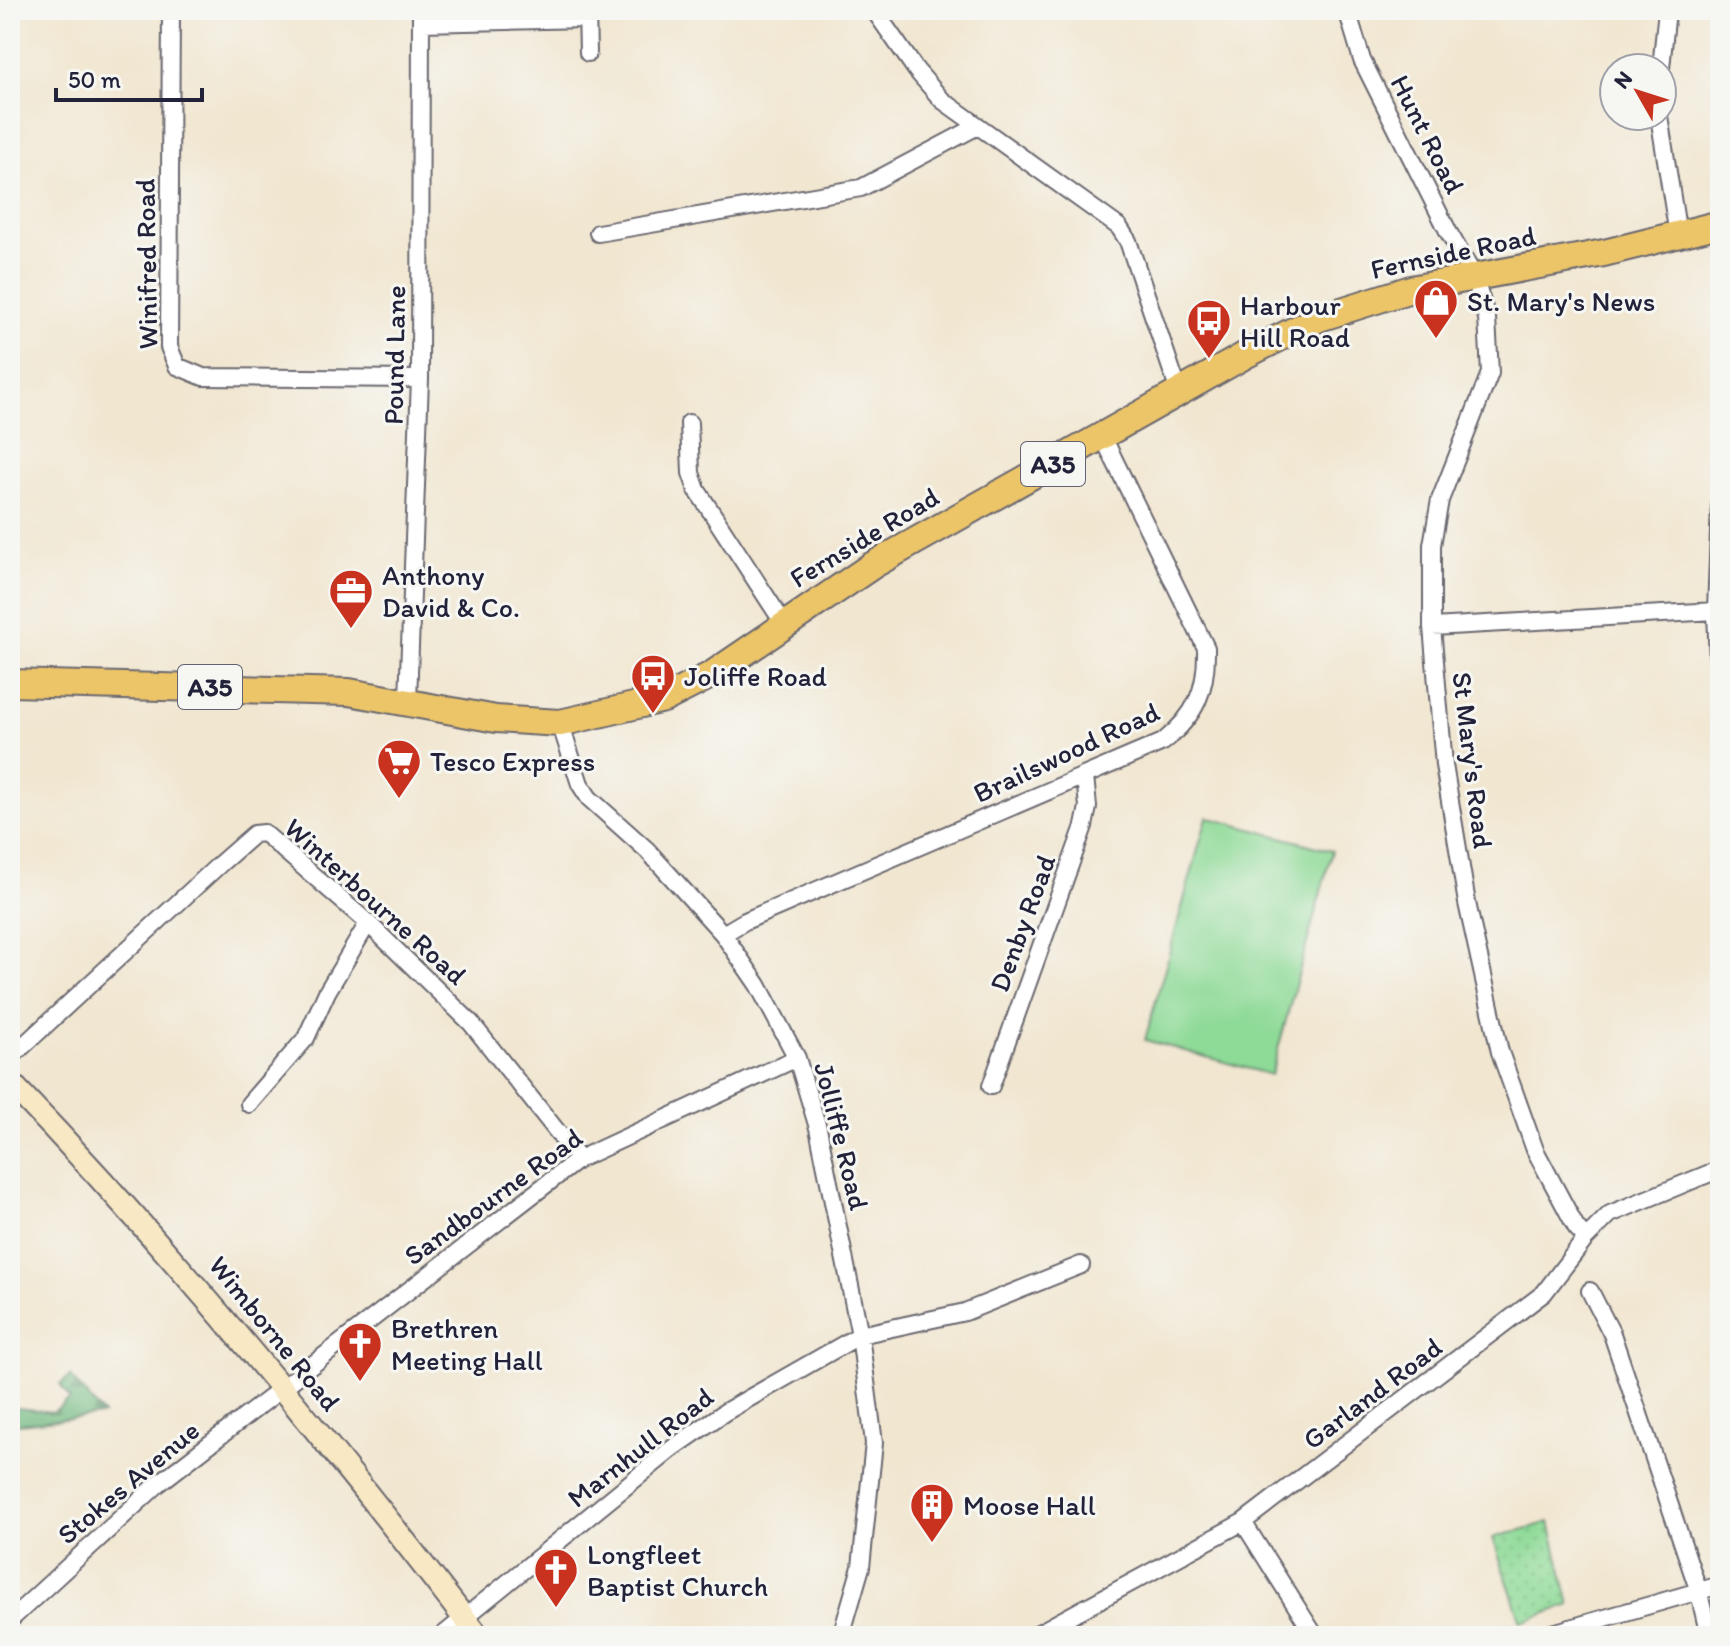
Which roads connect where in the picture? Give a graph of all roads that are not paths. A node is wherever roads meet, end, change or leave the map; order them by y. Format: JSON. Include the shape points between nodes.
{"nodes":[{"id":1,"x":171,"y":10,"type":"edge"},
{"id":2,"x":874,"y":10,"type":"edge"},
{"id":3,"x":1347,"y":10,"type":"edge"},
{"id":4,"x":1667,"y":10,"type":"edge"},
{"id":5,"x":587,"y":14,"type":"edge"},
{"id":6,"x":421,"y":17,"type":"edge"},
{"id":7,"x":1663,"y":52,"type":"edge"},
{"id":8,"x":588,"y":53,"type":"dead end"},
{"id":9,"x":976,"y":127,"type":"junction"},
{"id":10,"x":1662,"y":132,"type":"edge"},
{"id":11,"x":1720,"y":224,"type":"edge"},
{"id":12,"x":598,"y":233,"type":"dead end"},
{"id":13,"x":1678,"y":235,"type":"junction"},
{"id":14,"x":1474,"y":276,"type":"junction"},
{"id":15,"x":420,"y":379,"type":"junction"},
{"id":16,"x":1179,"y":392,"type":"junction"},
{"id":17,"x":689,"y":423,"type":"dead end"},
{"id":18,"x":1103,"y":437,"type":"junction"},
{"id":19,"x":1720,"y":505,"type":"edge"},
{"id":20,"x":1716,"y":611,"type":"junction"},
{"id":21,"x":784,"y":624,"type":"junction"},
{"id":22,"x":1432,"y":627,"type":"junction"},
{"id":23,"x":10,"y":683,"type":"edge"},
{"id":24,"x":408,"y":700,"type":"junction"},
{"id":25,"x":1720,"y":715,"type":"edge"},
{"id":26,"x":560,"y":723,"type":"junction"},
{"id":27,"x":1085,"y":776,"type":"junction"},
{"id":28,"x":368,"y":923,"type":"junction"},
{"id":29,"x":723,"y":934,"type":"junction"},
{"id":30,"x":10,"y":1058,"type":"edge"},
{"id":31,"x":797,"y":1058,"type":"junction"},
{"id":32,"x":10,"y":1082,"type":"edge"},
{"id":33,"x":991,"y":1086,"type":"dead end"},
{"id":34,"x":249,"y":1104,"type":"dead end"},
{"id":35,"x":579,"y":1159,"type":"junction"},
{"id":36,"x":1720,"y":1169,"type":"edge"},
{"id":37,"x":1586,"y":1238,"type":"junction"},
{"id":38,"x":1081,"y":1265,"type":"dead end"},
{"id":39,"x":1590,"y":1291,"type":"dead end"},
{"id":40,"x":860,"y":1335,"type":"junction"},
{"id":41,"x":284,"y":1389,"type":"junction"},
{"id":42,"x":1243,"y":1522,"type":"junction"},
{"id":43,"x":1720,"y":1585,"type":"edge"},
{"id":44,"x":1698,"y":1589,"type":"junction"},
{"id":45,"x":10,"y":1620,"type":"edge"},
{"id":46,"x":472,"y":1628,"type":"edge"},
{"id":47,"x":442,"y":1636,"type":"edge"},
{"id":48,"x":841,"y":1636,"type":"edge"},
{"id":49,"x":1033,"y":1636,"type":"edge"},
{"id":50,"x":1315,"y":1636,"type":"edge"},
{"id":51,"x":1542,"y":1636,"type":"edge"},
{"id":52,"x":1709,"y":1636,"type":"edge"}],
"edges":[{"from":1,"to":15,"type":"street","name":"Winifred Road","via":[[169,347],[177,366],[203,377]]},
{"from":2,"to":9,"type":"street","via":[[924,80]]},
{"from":3,"to":14,"type":"street","name":"Hunt Road","via":[[1362,60]]},
{"from":4,"to":7,"type":"street"},
{"from":5,"to":6,"type":"street"},
{"from":5,"to":8,"type":"street"},
{"from":6,"to":15,"type":"street","name":"Pound Lane"},
{"from":9,"to":12,"type":"street","via":[[861,188]]},
{"from":9,"to":16,"type":"street","via":[[1119,227]]},
{"from":10,"to":13,"type":"street"},
{"from":11,"to":13,"type":"highway","name":"Fernside Road","number":"A35"},
{"from":13,"to":14,"type":"highway","name":"Fernside Road","number":"A35"},
{"from":14,"to":16,"type":"highway","name":"Fernside Road","number":"A35","via":[[1319,318]]},
{"from":14,"to":22,"type":"street","name":"St Mary's Road","via":[[1487,318],[1490,373],[1434,521]]},
{"from":15,"to":24,"type":"street","name":"Pound Lane"},
{"from":16,"to":18,"type":"highway","name":"Fernside Road","number":"A35"},
{"from":17,"to":21,"type":"street","via":[[697,490]]},
{"from":18,"to":21,"type":"highway","name":"Fernside Road","number":"A35","via":[[873,565]]},
{"from":18,"to":27,"type":"street","name":"Brailswood Road","via":[[1194,620],[1206,648],[1206,677],[1199,704],[1183,726],[1163,742]]},
{"from":19,"to":20,"type":"street"},
{"from":20,"to":22,"type":"street"},
{"from":20,"to":25,"type":"street"},
{"from":21,"to":26,"type":"highway","name":"Fernside Road","number":"A35","via":[[713,674],[664,699]]},
{"from":22,"to":37,"type":"street","name":"St Mary's Road","via":[[1444,765],[1500,1052],[1535,1150]]},
{"from":23,"to":24,"type":"highway","name":"Fernside Road","number":"A35","via":[[287,688]]},
{"from":24,"to":26,"type":"highway","name":"Fernside Road","number":"A35","via":[[496,719]]},
{"from":26,"to":29,"type":"street","name":"Jolliffe Road","via":[[589,798],[647,850]]},
{"from":27,"to":29,"type":"street","name":"Brailswood Road"},
{"from":27,"to":33,"type":"street","name":"Denby Road","via":[[1084,826]]},
{"from":28,"to":30,"type":"street","name":"Winterbourne Road","via":[[272,838],[254,834]]},
{"from":28,"to":34,"type":"street","via":[[306,1038]]},
{"from":28,"to":35,"type":"street","name":"Winterbourne Road","via":[[471,1023]]},
{"from":29,"to":31,"type":"street","name":"Jolliffe Road"},
{"from":31,"to":35,"type":"street","name":"Sandbourne Road"},
{"from":31,"to":40,"type":"street","name":"Jolliffe Road","via":[[818,1128]]},
{"from":32,"to":41,"type":"main road","name":"Wimborne Road","via":[[183,1268]]},
{"from":35,"to":41,"type":"street","name":"Sandbourne Road"},
{"from":36,"to":37,"type":"street","name":"Garland Road","via":[[1610,1214]]},
{"from":37,"to":42,"type":"street","name":"Garland Road","via":[[1544,1293]]},
{"from":38,"to":40,"type":"street","via":[[965,1312]]},
{"from":39,"to":44,"type":"street","via":[[1612,1334]]},
{"from":40,"to":46,"type":"street","name":"Marnhull Road","via":[[673,1448]]},
{"from":40,"to":48,"type":"street","name":"Jolliffe Road","via":[[874,1443],[872,1491],[861,1567]]},
{"from":41,"to":45,"type":"street","name":"Stokes Avenue","via":[[158,1484]]},
{"from":41,"to":46,"type":"main road","name":"Wimborne Road"},
{"from":42,"to":49,"type":"street","name":"Garland Road"},
{"from":42,"to":50,"type":"street"},
{"from":43,"to":44,"type":"street"},
{"from":44,"to":51,"type":"street"},
{"from":44,"to":52,"type":"street"},
{"from":46,"to":47,"type":"street","name":"Marnhull Road"}]}
